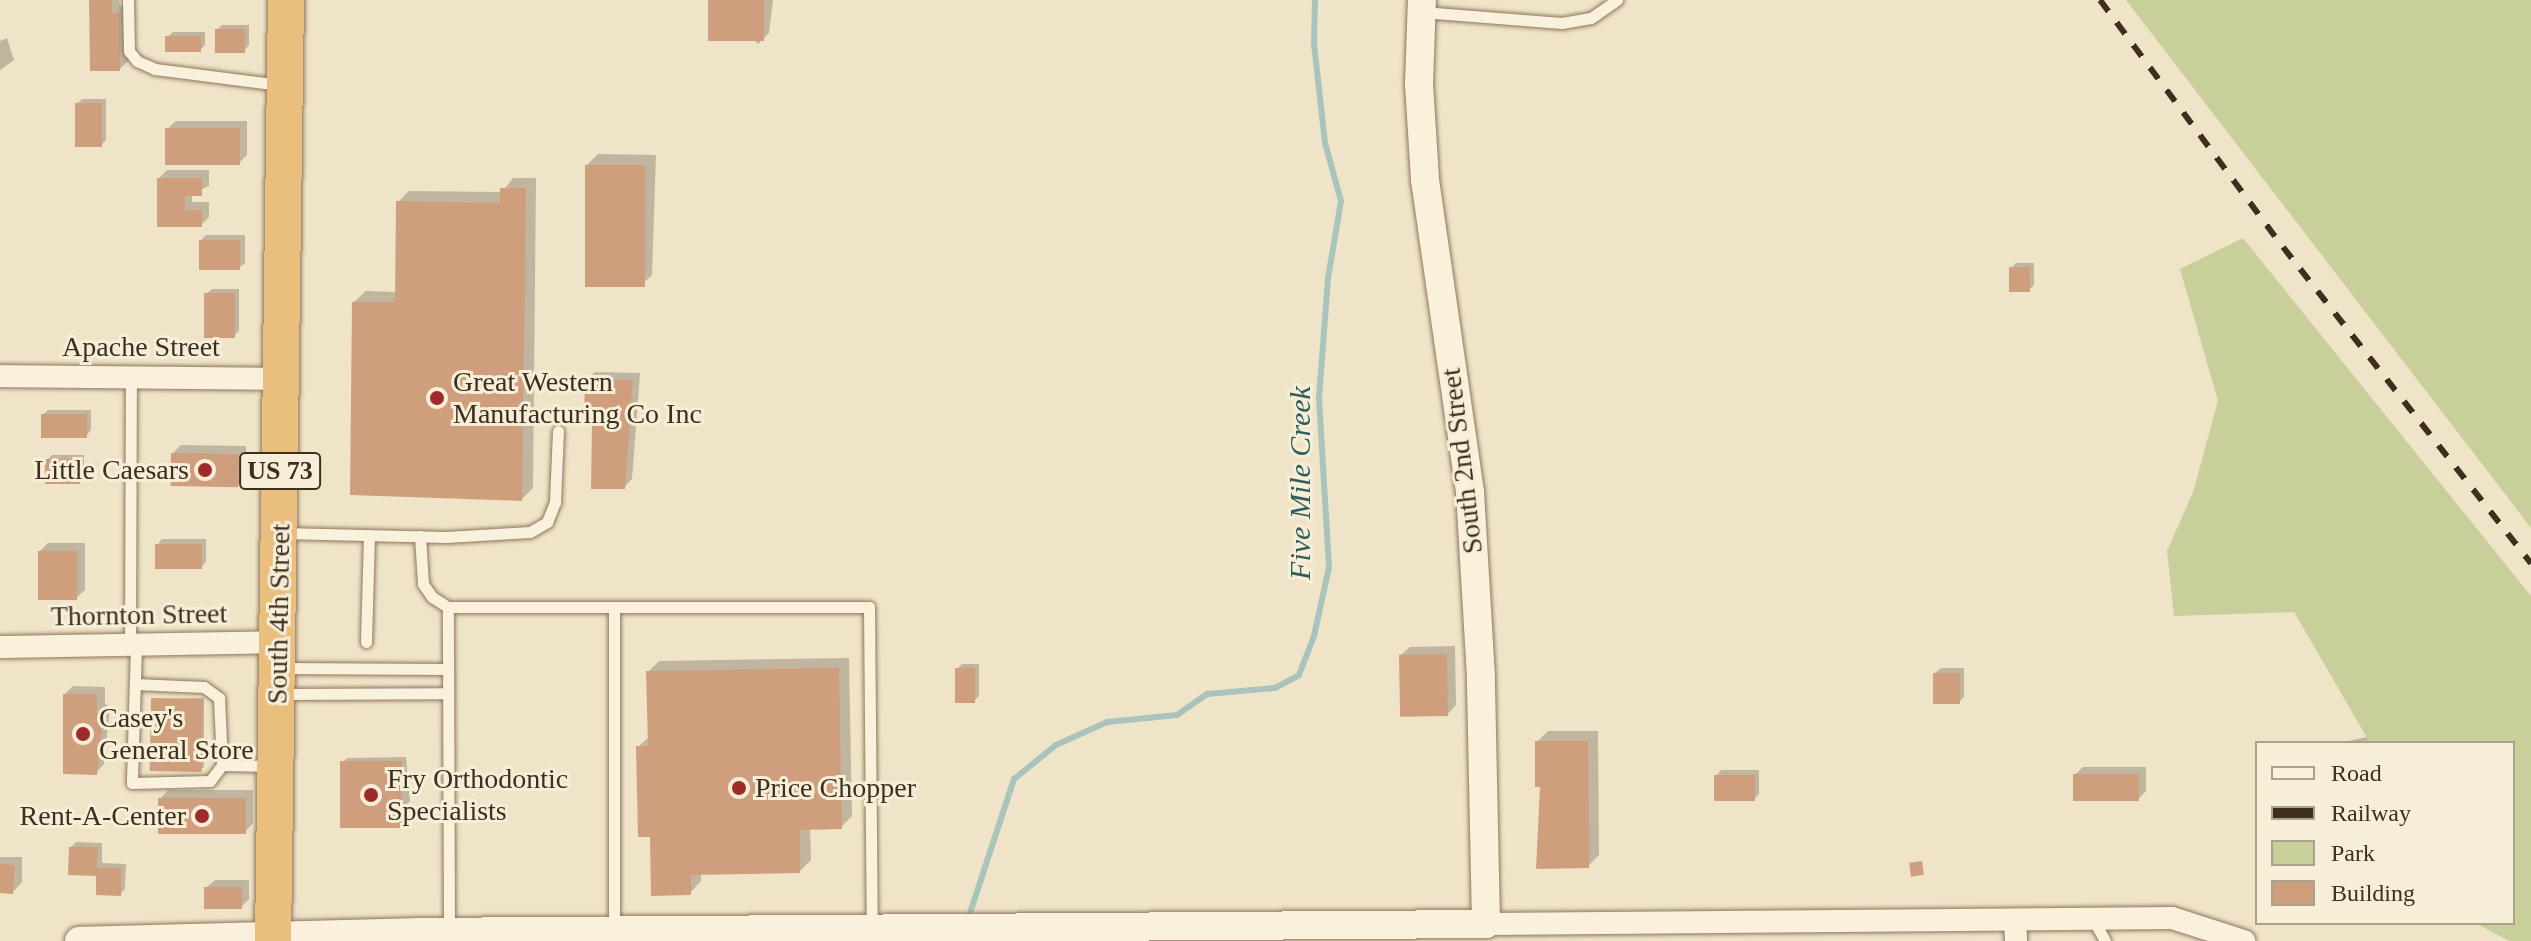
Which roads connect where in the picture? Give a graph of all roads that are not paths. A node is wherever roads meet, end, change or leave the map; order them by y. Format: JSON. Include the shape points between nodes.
{"nodes":[{"id":1,"x":128,"y":0,"type":"edge"},
{"id":2,"x":286,"y":0,"type":"edge"},
{"id":3,"x":1617,"y":0,"type":"edge"},
{"id":4,"x":1422,"y":6,"type":"edge"},
{"id":5,"x":285,"y":86,"type":"junction"},
{"id":6,"x":0,"y":376,"type":"edge"},
{"id":7,"x":131,"y":377,"type":"junction"},
{"id":8,"x":281,"y":379,"type":"junction"},
{"id":9,"x":558,"y":431,"type":"dead end"},
{"id":10,"x":280,"y":532,"type":"junction"},
{"id":11,"x":369,"y":535,"type":"junction"},
{"id":12,"x":420,"y":536,"type":"junction"},
{"id":13,"x":448,"y":607,"type":"junction"},
{"id":14,"x":614,"y":607,"type":"junction"},
{"id":15,"x":366,"y":642,"type":"dead end"},
{"id":16,"x":133,"y":645,"type":"junction"},
{"id":17,"x":0,"y":647,"type":"edge"},
{"id":18,"x":278,"y":668,"type":"junction"},
{"id":19,"x":448,"y":669,"type":"junction"},
{"id":20,"x":135,"y":684,"type":"junction"},
{"id":21,"x":448,"y":693,"type":"junction"},
{"id":22,"x":222,"y":765,"type":"junction"},
{"id":23,"x":276,"y":766,"type":"junction"},
{"id":24,"x":2093,"y":919,"type":"junction"},
{"id":25,"x":1486,"y":924,"type":"junction"},
{"id":26,"x":872,"y":928,"type":"junction"},
{"id":27,"x":614,"y":930,"type":"junction"},
{"id":28,"x":449,"y":931,"type":"junction"},
{"id":29,"x":2015,"y":931,"type":"edge"},
{"id":30,"x":1257,"y":933,"type":"edge"},
{"id":31,"x":417,"y":936,"type":"edge"},
{"id":32,"x":273,"y":938,"type":"edge"},
{"id":33,"x":122,"y":940,"type":"edge"},
{"id":34,"x":79,"y":941,"type":"edge"},
{"id":35,"x":2105,"y":941,"type":"edge"},
{"id":36,"x":2244,"y":941,"type":"edge"}],
"edges":[{"from":1,"to":5,"type":"lane","via":[[129,51],[137,61],[155,69]]},
{"from":2,"to":5,"type":"highway","name":"South 4th Street","number":"US 73"},
{"from":3,"to":4,"type":"lane","via":[[1591,18],[1562,23]]},
{"from":4,"to":25,"type":"street","name":"South 2nd Street","via":[[1419,84],[1425,179],[1470,492],[1481,677]]},
{"from":5,"to":8,"type":"highway","name":"South 4th Street","number":"US 73"},
{"from":6,"to":7,"type":"street","name":"Apache Street"},
{"from":7,"to":8,"type":"street","name":"Apache Street"},
{"from":7,"to":16,"type":"lane"},
{"from":8,"to":10,"type":"highway","name":"South 4th Street","number":"US 73"},
{"from":9,"to":12,"type":"lane","via":[[555,502],[547,522],[510,536]]},
{"from":10,"to":11,"type":"lane"},
{"from":10,"to":18,"type":"highway","name":"South 4th Street","number":"US 73"},
{"from":11,"to":12,"type":"lane"},
{"from":11,"to":15,"type":"lane"},
{"from":12,"to":13,"type":"lane","via":[[423,584]]},
{"from":13,"to":14,"type":"lane"},
{"from":13,"to":19,"type":"lane"},
{"from":14,"to":26,"type":"lane","via":[[869,607]]},
{"from":14,"to":27,"type":"lane"},
{"from":16,"to":17,"type":"street","name":"Thornton Street"},
{"from":16,"to":18,"type":"street","name":"Thornton Street"},
{"from":16,"to":20,"type":"lane"},
{"from":18,"to":19,"type":"lane"},
{"from":18,"to":21,"type":"lane"},
{"from":18,"to":23,"type":"highway","name":"South 4th Street","number":"US 73"},
{"from":19,"to":21,"type":"lane"},
{"from":20,"to":22,"type":"lane","via":[[204,687],[219,698]]},
{"from":20,"to":22,"type":"lane","via":[[132,783],[210,781]]},
{"from":21,"to":28,"type":"lane"},
{"from":22,"to":23,"type":"lane"},
{"from":23,"to":32,"type":"highway","name":"South 4th Street","number":"US 73"},
{"from":24,"to":29,"type":"street"},
{"from":24,"to":35,"type":"lane"},
{"from":24,"to":36,"type":"street","via":[[2172,918]]},
{"from":25,"to":29,"type":"street"},
{"from":25,"to":30,"type":"street"},
{"from":26,"to":27,"type":"street"},
{"from":26,"to":30,"type":"street"},
{"from":27,"to":28,"type":"street"},
{"from":28,"to":31,"type":"street"},
{"from":31,"to":32,"type":"street"},
{"from":32,"to":33,"type":"street"},
{"from":33,"to":34,"type":"street"}]}
